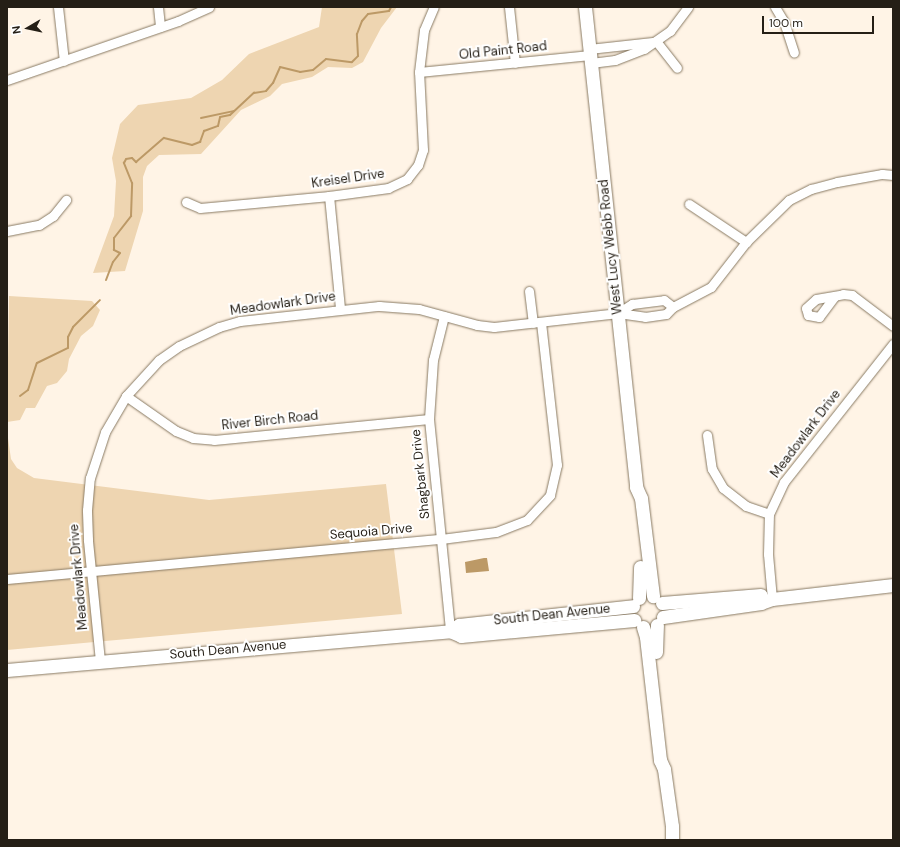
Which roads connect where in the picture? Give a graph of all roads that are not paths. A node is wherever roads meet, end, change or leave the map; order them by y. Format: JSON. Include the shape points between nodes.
{"nodes":[{"id":1,"x":58,"y":7,"type":"edge"},
{"id":2,"x":158,"y":7,"type":"edge"},
{"id":3,"x":209,"y":7,"type":"edge"},
{"id":4,"x":434,"y":7,"type":"edge"},
{"id":5,"x":509,"y":7,"type":"edge"},
{"id":6,"x":585,"y":7,"type":"edge"},
{"id":7,"x":688,"y":7,"type":"edge"},
{"id":8,"x":774,"y":7,"type":"edge"},
{"id":9,"x":160,"y":27,"type":"junction"},
{"id":10,"x":656,"y":41,"type":"junction"},
{"id":11,"x":794,"y":52,"type":"dead end"},
{"id":12,"x":590,"y":56,"type":"junction"},
{"id":13,"x":64,"y":61,"type":"junction"},
{"id":14,"x":515,"y":63,"type":"junction"},
{"id":15,"x":677,"y":68,"type":"dead end"},
{"id":16,"x":419,"y":72,"type":"junction"},
{"id":17,"x":7,"y":80,"type":"edge"},
{"id":18,"x":893,"y":175,"type":"edge"},
{"id":19,"x":329,"y":196,"type":"junction"},
{"id":20,"x":66,"y":200,"type":"dead end"},
{"id":21,"x":186,"y":202,"type":"dead end"},
{"id":22,"x":689,"y":204,"type":"dead end"},
{"id":23,"x":7,"y":231,"type":"edge"},
{"id":24,"x":746,"y":242,"type":"junction"},
{"id":25,"x":529,"y":291,"type":"dead end"},
{"id":26,"x":834,"y":297,"type":"dead end"},
{"id":27,"x":673,"y":307,"type":"junction"},
{"id":28,"x":340,"y":309,"type":"junction"},
{"id":29,"x":618,"y":313,"type":"junction"},
{"id":30,"x":444,"y":316,"type":"junction"},
{"id":31,"x":537,"y":323,"type":"junction"},
{"id":32,"x":893,"y":326,"type":"edge"},
{"id":33,"x":893,"y":344,"type":"edge"},
{"id":34,"x":126,"y":396,"type":"junction"},
{"id":35,"x":429,"y":419,"type":"junction"},
{"id":36,"x":707,"y":435,"type":"dead end"},
{"id":37,"x":636,"y":487,"type":"junction"},
{"id":38,"x":769,"y":514,"type":"junction"},
{"id":39,"x":441,"y":539,"type":"junction"},
{"id":40,"x":91,"y":572,"type":"junction"},
{"id":41,"x":7,"y":579,"type":"edge"},
{"id":42,"x":893,"y":585,"type":"edge"},
{"id":43,"x":657,"y":599,"type":"junction"},
{"id":44,"x":772,"y":599,"type":"junction"},
{"id":45,"x":636,"y":602,"type":"junction"},
{"id":46,"x":660,"y":621,"type":"junction"},
{"id":47,"x":638,"y":623,"type":"junction"},
{"id":48,"x":450,"y":631,"type":"junction"},
{"id":49,"x":100,"y":661,"type":"junction"},
{"id":50,"x":7,"y":670,"type":"edge"},
{"id":51,"x":664,"y":769,"type":"junction"},
{"id":52,"x":672,"y":840,"type":"edge"}],
"edges":[{"from":1,"to":13,"type":"street"},
{"from":2,"to":9,"type":"street"},
{"from":3,"to":9,"type":"street"},
{"from":4,"to":16,"type":"street","name":"Kreisel Drive","via":[[424,30]]},
{"from":5,"to":14,"type":"street"},
{"from":6,"to":12,"type":"street","name":"West Lucy Webb Road"},
{"from":7,"to":10,"type":"street","name":"Old Paint Road","via":[[670,31]]},
{"from":8,"to":11,"type":"street","via":[[784,22]]},
{"from":9,"to":13,"type":"street"},
{"from":10,"to":12,"type":"street","name":"Old Paint Road"},
{"from":10,"to":12,"type":"street","name":"Old Paint Road","via":[[629,56]]},
{"from":10,"to":15,"type":"street"},
{"from":12,"to":14,"type":"street","name":"Old Paint Road"},
{"from":12,"to":29,"type":"street","name":"West Lucy Webb Road"},
{"from":13,"to":17,"type":"street"},
{"from":14,"to":16,"type":"street","name":"Old Paint Road"},
{"from":16,"to":19,"type":"street","name":"Kreisel Drive","via":[[424,142],[418,165],[406,179],[388,188]]},
{"from":18,"to":24,"type":"street","via":[[862,177],[811,189],[789,200]]},
{"from":19,"to":21,"type":"street","name":"Kreisel Drive","via":[[200,208]]},
{"from":19,"to":28,"type":"street"},
{"from":20,"to":23,"type":"street","via":[[53,216],[39,225]]},
{"from":22,"to":24,"type":"street"},
{"from":24,"to":27,"type":"street","via":[[711,288]]},
{"from":25,"to":31,"type":"street","name":"Sequoia Drive"},
{"from":26,"to":32,"type":"street","via":[[852,295]]},
{"from":27,"to":29,"type":"street","via":[[666,314],[645,317]]},
{"from":27,"to":29,"type":"street","via":[[664,300],[632,304]]},
{"from":28,"to":30,"type":"street","name":"Meadowlark Drive","via":[[399,306]]},
{"from":28,"to":34,"type":"street","name":"Meadowlark Drive","via":[[240,321],[219,327],[179,346],[159,360]]},
{"from":29,"to":31,"type":"street","name":"Meadowlark Drive"},
{"from":29,"to":37,"type":"street","name":"West Lucy Webb Road"},
{"from":30,"to":31,"type":"street","name":"Meadowlark Drive","via":[[494,327]]},
{"from":30,"to":35,"type":"street","name":"Shagbark Drive","via":[[433,360]]},
{"from":31,"to":39,"type":"street","name":"Sequoia Drive","via":[[557,465],[550,495],[527,520],[496,532]]},
{"from":33,"to":38,"type":"street","name":"Meadowlark Drive","via":[[784,482]]},
{"from":34,"to":35,"type":"street","name":"River Birch Road","via":[[176,431],[193,438],[214,440]]},
{"from":34,"to":40,"type":"street","name":"Meadowlark Drive","via":[[105,432],[90,478],[87,510]]},
{"from":35,"to":39,"type":"street","name":"Shagbark Drive"},
{"from":36,"to":38,"type":"street","via":[[712,469],[723,488],[735,500]]},
{"from":37,"to":43,"type":"street","name":"West Lucy Webb Road","via":[[641,498]]},
{"from":37,"to":45,"type":"street","name":"West Lucy Webb Road","via":[[632,499],[641,577]]},
{"from":38,"to":44,"type":"street","name":"Meadowlark Drive","via":[[768,554]]},
{"from":39,"to":40,"type":"street","name":"Sequoia Drive"},
{"from":39,"to":48,"type":"street","name":"Shagbark Drive"},
{"from":40,"to":41,"type":"street","name":"Sequoia Drive"},
{"from":40,"to":49,"type":"street","name":"Meadowlark Drive"},
{"from":42,"to":44,"type":"street"},
{"from":43,"to":44,"type":"street","via":[[761,595]]},
{"from":43,"to":45,"type":"street","name":"South Dean Avenue"},
{"from":43,"to":46,"type":"street","name":"West Lucy Webb Road"},
{"from":44,"to":46,"type":"street"},
{"from":45,"to":47,"type":"street","name":"West Lucy Webb Road"},
{"from":45,"to":48,"type":"street","name":"South Dean Avenue","via":[[459,625]]},
{"from":46,"to":47,"type":"street","name":"South Dean Avenue"},
{"from":46,"to":51,"type":"street","via":[[655,641]]},
{"from":47,"to":48,"type":"street","name":"South Dean Avenue","via":[[461,636]]},
{"from":47,"to":51,"type":"street","via":[[646,637],[660,760]]},
{"from":48,"to":49,"type":"street","name":"South Dean Avenue"},
{"from":49,"to":50,"type":"street","name":"South Dean Avenue"},
{"from":51,"to":52,"type":"street"}]}
